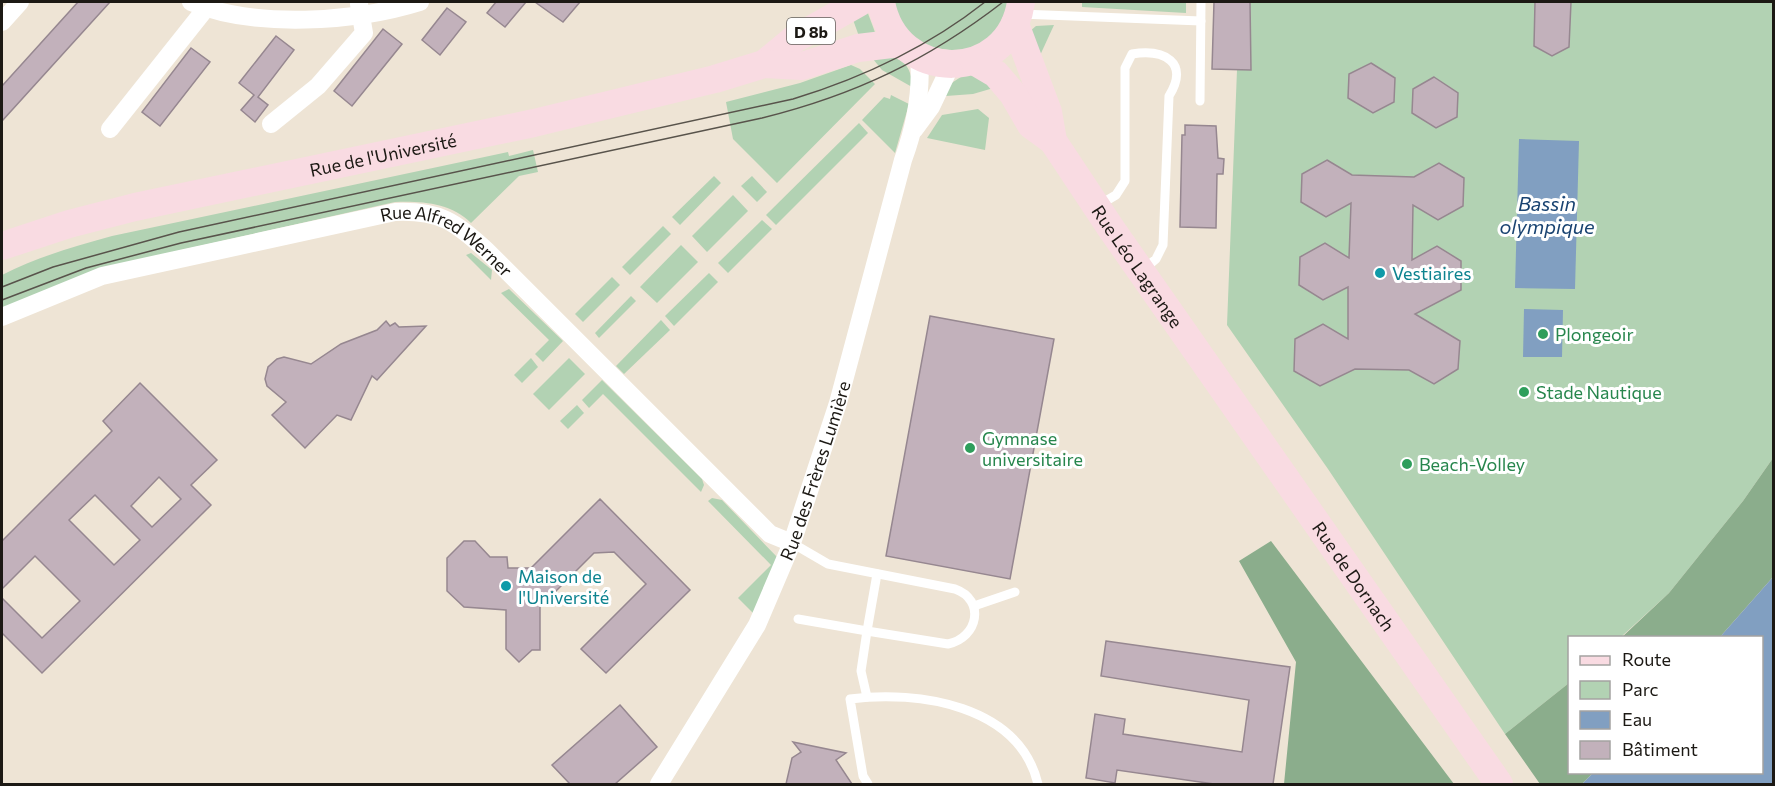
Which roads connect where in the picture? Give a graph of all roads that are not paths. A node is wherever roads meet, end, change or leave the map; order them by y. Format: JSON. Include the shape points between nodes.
{"nodes":[{"id":1,"x":20,"y":2,"type":"edge"},
{"id":2,"x":420,"y":2,"type":"edge"},
{"id":3,"x":860,"y":2,"type":"edge"},
{"id":4,"x":881,"y":2,"type":"edge"},
{"id":5,"x":1201,"y":2,"type":"edge"},
{"id":6,"x":203,"y":4,"type":"edge"},
{"id":7,"x":360,"y":8,"type":"edge"},
{"id":8,"x":1018,"y":13,"type":"edge"},
{"id":9,"x":1201,"y":21,"type":"junction"},
{"id":10,"x":2,"y":22,"type":"edge"},
{"id":11,"x":909,"y":50,"type":"junction"},
{"id":12,"x":963,"y":63,"type":"junction"},
{"id":13,"x":764,"y":64,"type":"junction"},
{"id":14,"x":1200,"y":101,"type":"dead end"},
{"id":15,"x":271,"y":124,"type":"dead end"},
{"id":16,"x":110,"y":129,"type":"dead end"},
{"id":17,"x":913,"y":131,"type":"junction"},
{"id":18,"x":1060,"y":152,"type":"junction"},
{"id":19,"x":1096,"y":206,"type":"junction"},
{"id":20,"x":2,"y":246,"type":"edge"},
{"id":21,"x":1142,"y":278,"type":"junction"},
{"id":22,"x":2,"y":317,"type":"edge"},
{"id":23,"x":1209,"y":368,"type":"joint"},
{"id":24,"x":792,"y":543,"type":"junction"},
{"id":25,"x":877,"y":574,"type":"junction"},
{"id":26,"x":1014,"y":592,"type":"dead end"},
{"id":27,"x":974,"y":606,"type":"junction"},
{"id":28,"x":798,"y":619,"type":"dead end"},
{"id":29,"x":867,"y":631,"type":"junction"},
{"id":30,"x":867,"y":697,"type":"junction"},
{"id":31,"x":659,"y":784,"type":"edge"},
{"id":32,"x":868,"y":784,"type":"edge"},
{"id":33,"x":1038,"y":784,"type":"edge"},
{"id":34,"x":1499,"y":784,"type":"edge"}],
"edges":[{"from":1,"to":10,"type":"street"},
{"from":2,"to":7,"type":"street","via":[[400,8]]},
{"from":3,"to":13,"type":"main road","name":"Rue de l'Université","number":"D 8b","via":[[793,40]]},
{"from":4,"to":11,"type":"main road","via":[[885,18]]},
{"from":5,"to":9,"type":"lane"},
{"from":6,"to":7,"type":"street","via":[[232,14],[286,18],[335,17]]},
{"from":6,"to":16,"type":"street"},
{"from":7,"to":15,"type":"street","via":[[364,33],[318,86]]},
{"from":8,"to":9,"type":"lane"},
{"from":8,"to":12,"type":"main road","via":[[998,47]]},
{"from":8,"to":18,"type":"main road","name":"Rue Léo Lagrange"},
{"from":9,"to":14,"type":"lane"},
{"from":11,"to":12,"type":"main road","name":"Rue de l'Université"},
{"from":11,"to":13,"type":"main road","name":"Rue de l'Université","number":"D 8b","via":[[858,48],[802,66]]},
{"from":11,"to":17,"type":"street","name":"Rue des Frères Lumière","via":[[920,81]]},
{"from":12,"to":17,"type":"street","name":"Rue des Frères Lumière"},
{"from":12,"to":18,"type":"main road","name":"Rue Léo Lagrange","via":[[996,74],[1031,125]]},
{"from":13,"to":20,"type":"main road","name":"Rue de l'Université","via":[[534,123],[135,207]]},
{"from":17,"to":24,"type":"street","name":"Rue des Frères Lumière","via":[[838,403]]},
{"from":18,"to":19,"type":"main road","name":"Rue Léo Lagrange"},
{"from":19,"to":21,"type":"main road","name":"Rue Léo Lagrange"},
{"from":19,"to":21,"type":"lane","via":[[1116,195],[1125,181],[1125,68],[1132,54],[1151,51],[1168,56],[1175,68],[1176,84],[1169,96],[1163,245]]},
{"from":21,"to":23,"type":"main road","name":"Rue Léo Lagrange"},
{"from":22,"to":24,"type":"street","name":"Rue Alfred Werner","via":[[102,276],[167,260],[395,212],[419,211],[439,216],[458,224],[487,251],[770,534]]},
{"from":23,"to":34,"type":"main road","name":"Rue de Dornach"},
{"from":24,"to":25,"type":"lane","via":[[828,564]]},
{"from":24,"to":31,"type":"street","name":"Rue des Frères Lumière","via":[[757,625]]},
{"from":25,"to":27,"type":"lane","via":[[955,589],[963,592]]},
{"from":25,"to":29,"type":"lane"},
{"from":26,"to":27,"type":"lane"},
{"from":27,"to":29,"type":"lane","via":[[972,629],[957,642],[948,644]]},
{"from":28,"to":29,"type":"lane"},
{"from":29,"to":30,"type":"lane","via":[[861,671]]},
{"from":30,"to":32,"type":"lane","via":[[850,699],[863,776]]},
{"from":30,"to":33,"type":"lane","via":[[918,698],[969,710],[1012,738],[1026,756]]}]}
